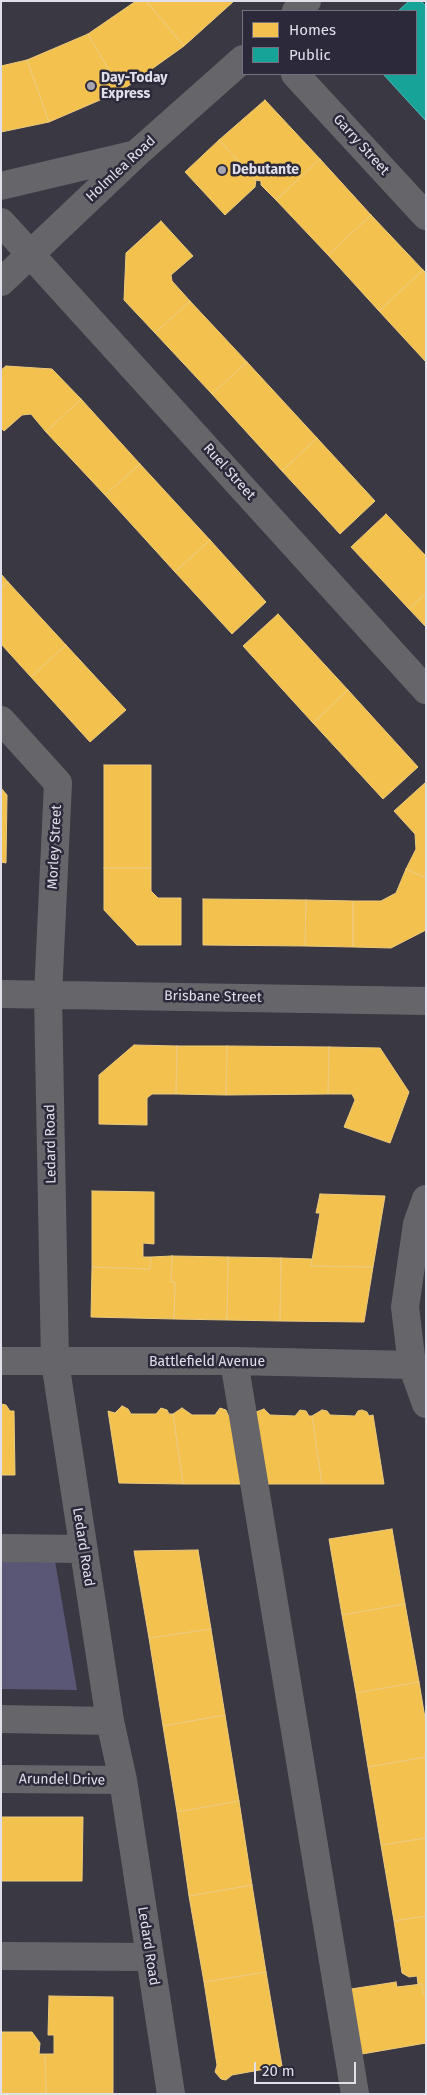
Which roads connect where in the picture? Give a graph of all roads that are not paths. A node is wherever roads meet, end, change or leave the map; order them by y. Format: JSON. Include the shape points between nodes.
{"nodes":[{"id":1,"x":307,"y":1,"type":"edge"},
{"id":2,"x":297,"y":10,"type":"edge"},
{"id":3,"x":242,"y":59,"type":"edge"},
{"id":4,"x":297,"y":75,"type":"edge"},
{"id":5,"x":136,"y":154,"type":"junction"},
{"id":6,"x":1,"y":186,"type":"edge"},
{"id":7,"x":426,"y":216,"type":"edge"},
{"id":8,"x":1,"y":222,"type":"edge"},
{"id":9,"x":31,"y":254,"type":"junction"},
{"id":10,"x":1,"y":282,"type":"edge"},
{"id":11,"x":426,"y":690,"type":"edge"},
{"id":12,"x":1,"y":720,"type":"edge"},
{"id":13,"x":1,"y":994,"type":"edge"},
{"id":14,"x":48,"y":995,"type":"junction"},
{"id":15,"x":426,"y":1001,"type":"edge"},
{"id":16,"x":426,"y":1199,"type":"edge"},
{"id":17,"x":234,"y":1361,"type":"junction"},
{"id":18,"x":1,"y":1362,"type":"edge"},
{"id":19,"x":55,"y":1362,"type":"junction"},
{"id":20,"x":412,"y":1365,"type":"junction"},
{"id":21,"x":426,"y":1404,"type":"edge"},
{"id":22,"x":1,"y":1548,"type":"edge"},
{"id":23,"x":83,"y":1549,"type":"junction"},
{"id":24,"x":1,"y":1719,"type":"edge"},
{"id":25,"x":110,"y":1721,"type":"junction"},
{"id":26,"x":1,"y":1779,"type":"edge"},
{"id":27,"x":123,"y":1780,"type":"junction"},
{"id":28,"x":1,"y":1956,"type":"edge"},
{"id":29,"x":150,"y":1957,"type":"junction"},
{"id":30,"x":171,"y":2094,"type":"edge"},
{"id":31,"x":355,"y":2094,"type":"edge"}],
"edges":[{"from":1,"to":2,"type":"street"},
{"from":3,"to":5,"type":"street","name":"Holmlea Road"},
{"from":4,"to":7,"type":"street","name":"Garry Street"},
{"from":5,"to":6,"type":"street"},
{"from":5,"to":9,"type":"street","name":"Holmlea Road"},
{"from":8,"to":9,"type":"street","name":"Ruel Street"},
{"from":9,"to":10,"type":"street","name":"Holmlea Road"},
{"from":9,"to":11,"type":"street","name":"Ruel Street"},
{"from":12,"to":14,"type":"street","name":"Morley Street","via":[[58,783]]},
{"from":13,"to":14,"type":"street","name":"Brisbane Street"},
{"from":14,"to":15,"type":"street","name":"Brisbane Street"},
{"from":14,"to":19,"type":"street","name":"Ledard Road"},
{"from":16,"to":20,"type":"street","via":[[417,1224],[405,1306]]},
{"from":17,"to":19,"type":"street","name":"Battlefield Avenue"},
{"from":17,"to":20,"type":"street","name":"Battlefield Avenue"},
{"from":17,"to":31,"type":"street"},
{"from":18,"to":19,"type":"street","name":"Battlefield Avenue"},
{"from":19,"to":23,"type":"street","name":"Ledard Road"},
{"from":20,"to":21,"type":"street"},
{"from":22,"to":23,"type":"street"},
{"from":23,"to":25,"type":"street","name":"Ledard Road"},
{"from":24,"to":25,"type":"street"},
{"from":25,"to":27,"type":"street","name":"Ledard Road"},
{"from":26,"to":27,"type":"street","name":"Arundel Drive"},
{"from":27,"to":29,"type":"street","name":"Ledard Road"},
{"from":28,"to":29,"type":"street"},
{"from":29,"to":30,"type":"street","name":"Ledard Road"}]}
